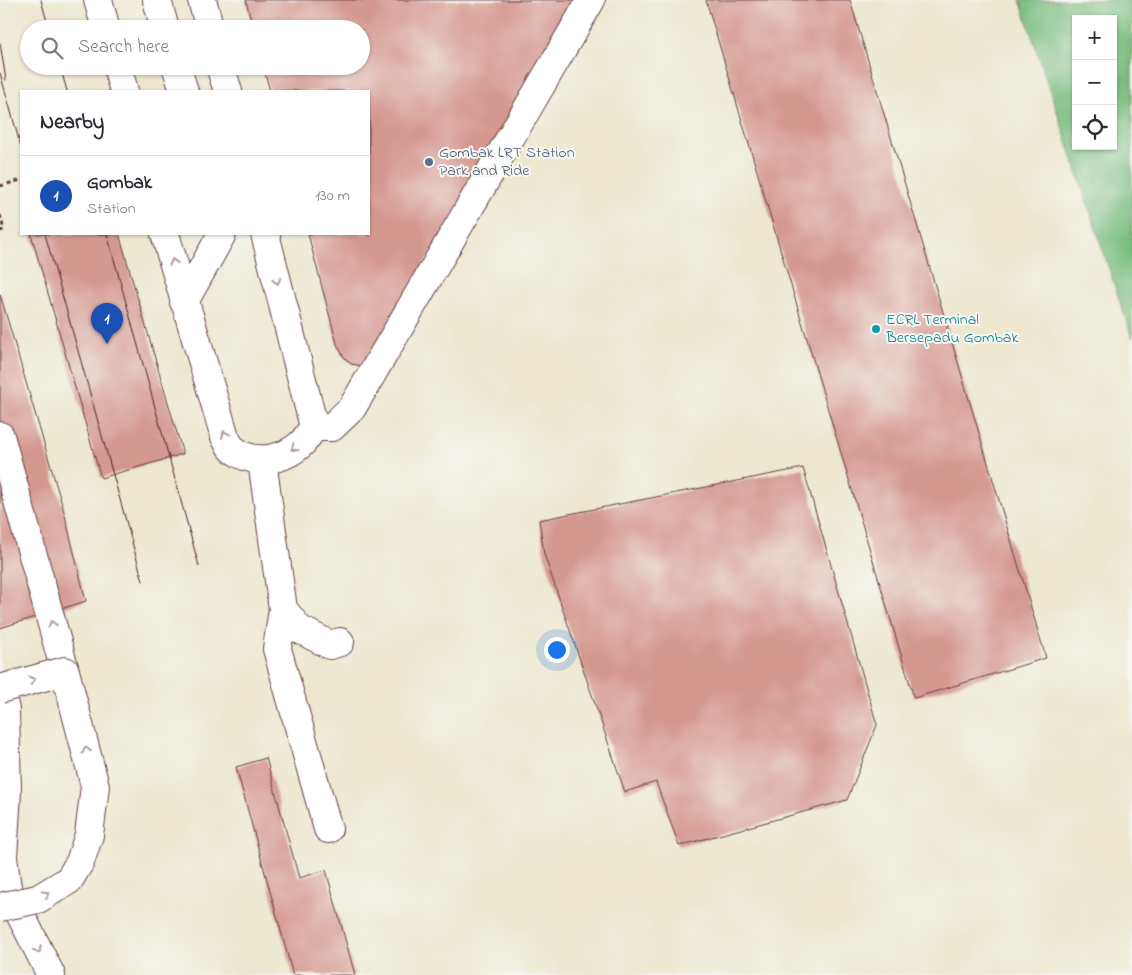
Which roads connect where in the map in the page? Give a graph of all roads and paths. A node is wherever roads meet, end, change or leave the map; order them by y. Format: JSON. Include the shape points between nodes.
{"nodes":[{"id":1,"x":98,"y":0,"type":"edge"},
{"id":2,"x":157,"y":0,"type":"edge"},
{"id":3,"x":202,"y":0,"type":"edge"},
{"id":4,"x":591,"y":0,"type":"edge"},
{"id":5,"x":104,"y":20,"type":"edge"},
{"id":6,"x":163,"y":20,"type":"edge"},
{"id":7,"x":208,"y":20,"type":"edge"},
{"id":8,"x":120,"y":75,"type":"edge"},
{"id":9,"x":179,"y":75,"type":"edge"},
{"id":10,"x":223,"y":75,"type":"edge"},
{"id":11,"x":124,"y":90,"type":"edge"},
{"id":12,"x":184,"y":90,"type":"edge"},
{"id":13,"x":228,"y":90,"type":"edge"},
{"id":14,"x":20,"y":180,"type":"edge"},
{"id":15,"x":0,"y":186,"type":"edge"},
{"id":16,"x":0,"y":215,"type":"edge"},
{"id":17,"x":2,"y":230,"type":"edge"},
{"id":18,"x":165,"y":235,"type":"edge"},
{"id":19,"x":221,"y":235,"type":"edge"},
{"id":20,"x":265,"y":235,"type":"edge"},
{"id":21,"x":184,"y":302,"type":"junction"},
{"id":22,"x":314,"y":427,"type":"junction"},
{"id":23,"x":0,"y":436,"type":"edge"},
{"id":24,"x":262,"y":461,"type":"junction"},
{"id":25,"x":283,"y":609,"type":"junction"},
{"id":26,"x":340,"y":642,"type":"dead end"},
{"id":27,"x":65,"y":671,"type":"junction"},
{"id":28,"x":0,"y":689,"type":"edge"},
{"id":29,"x":3,"y":792,"type":"edge"},
{"id":30,"x":328,"y":830,"type":"dead end"},
{"id":31,"x":2,"y":859,"type":"edge"},
{"id":32,"x":0,"y":907,"type":"edge"},
{"id":33,"x":50,"y":975,"type":"edge"}],
"edges":[{"from":1,"to":5,"type":"lane"},
{"from":2,"to":6,"type":"lane"},
{"from":3,"to":7,"type":"lane"},
{"from":4,"to":22,"type":"lane","via":[[352,408],[332,427]]},
{"from":8,"to":11,"type":"lane"},
{"from":9,"to":12,"type":"lane"},
{"from":10,"to":13,"type":"lane"},
{"from":14,"to":15,"type":"path"},
{"from":16,"to":17,"type":"path"},
{"from":21,"to":18,"type":"lane","one_way":true},
{"from":19,"to":21,"type":"lane"},
{"from":20,"to":22,"type":"lane","one_way":true},
{"from":24,"to":21,"type":"lane","one_way":true,"via":[[233,449],[225,437]]},
{"from":22,"to":24,"type":"lane","one_way":true,"via":[[302,443],[283,456]]},
{"from":27,"to":23,"type":"lane","one_way":true},
{"from":24,"to":25,"type":"lane"},
{"from":25,"to":26,"type":"lane","via":[[299,629],[330,645]]},
{"from":25,"to":30,"type":"lane","via":[[277,649]]},
{"from":28,"to":27,"type":"lane","one_way":true,"bridge":true},
{"from":32,"to":27,"type":"lane","one_way":true,"bridge":true,"via":[[38,900],[68,880],[80,862],[89,836],[96,786]]},
{"from":28,"to":29,"type":"lane","via":[[5,710]]},
{"from":29,"to":31,"type":"lane"},
{"from":31,"to":33,"type":"lane","one_way":true,"via":[[7,888]]}]}
